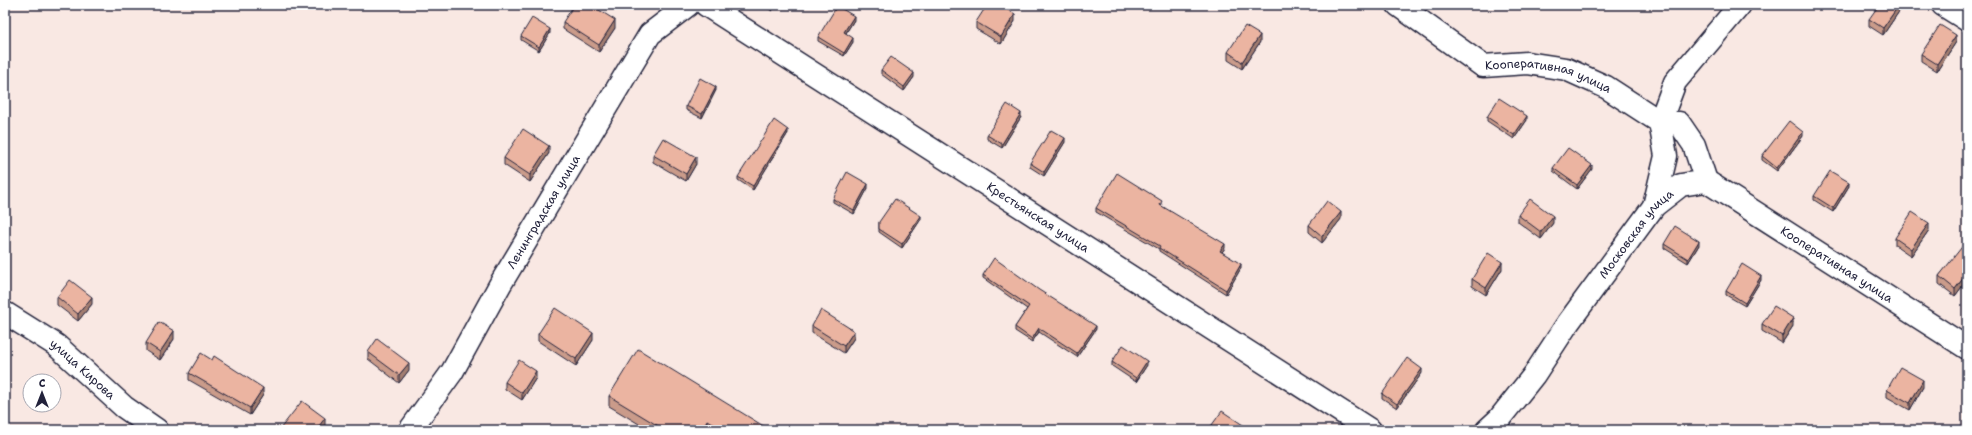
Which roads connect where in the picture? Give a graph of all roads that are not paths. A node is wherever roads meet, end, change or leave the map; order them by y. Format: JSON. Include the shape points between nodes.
{"nodes":[{"id":1,"x":688,"y":5,"type":"edge"},
{"id":2,"x":706,"y":5,"type":"edge"},
{"id":3,"x":1398,"y":5,"type":"edge"},
{"id":4,"x":1740,"y":5,"type":"edge"},
{"id":5,"x":1943,"y":5,"type":"edge"},
{"id":6,"x":1967,"y":20,"type":"edge"},
{"id":7,"x":1660,"y":122,"type":"junction"},
{"id":8,"x":1706,"y":181,"type":"junction"},
{"id":9,"x":1654,"y":206,"type":"junction"},
{"id":10,"x":5,"y":313,"type":"edge"},
{"id":11,"x":1967,"y":348,"type":"edge"},
{"id":12,"x":157,"y":430,"type":"edge"},
{"id":13,"x":410,"y":430,"type":"edge"},
{"id":14,"x":1370,"y":430,"type":"edge"},
{"id":15,"x":1487,"y":430,"type":"edge"}],
"edges":[{"from":1,"to":13,"type":"street","name":"Ленинградская улица","via":[[650,34],[500,283],[452,372]]},
{"from":2,"to":14,"type":"street","name":"Крестьянская улица"},
{"from":3,"to":7,"type":"street","name":"Кооперативная улица","via":[[1483,66],[1527,63],[1566,70],[1606,87]]},
{"from":4,"to":7,"type":"street","via":[[1675,82]]},
{"from":5,"to":6,"type":"street"},
{"from":7,"to":8,"type":"street","via":[[1679,123],[1694,145]]},
{"from":7,"to":9,"type":"street","via":[[1666,156]]},
{"from":8,"to":9,"type":"street","name":"Московская улица","via":[[1681,185]]},
{"from":8,"to":11,"type":"street","name":"Кооперативная улица"},
{"from":9,"to":15,"type":"street","name":"Московская улица","via":[[1568,323],[1534,375]]},
{"from":10,"to":12,"type":"street","name":"улица Кирова","via":[[56,345],[124,406]]}]}
